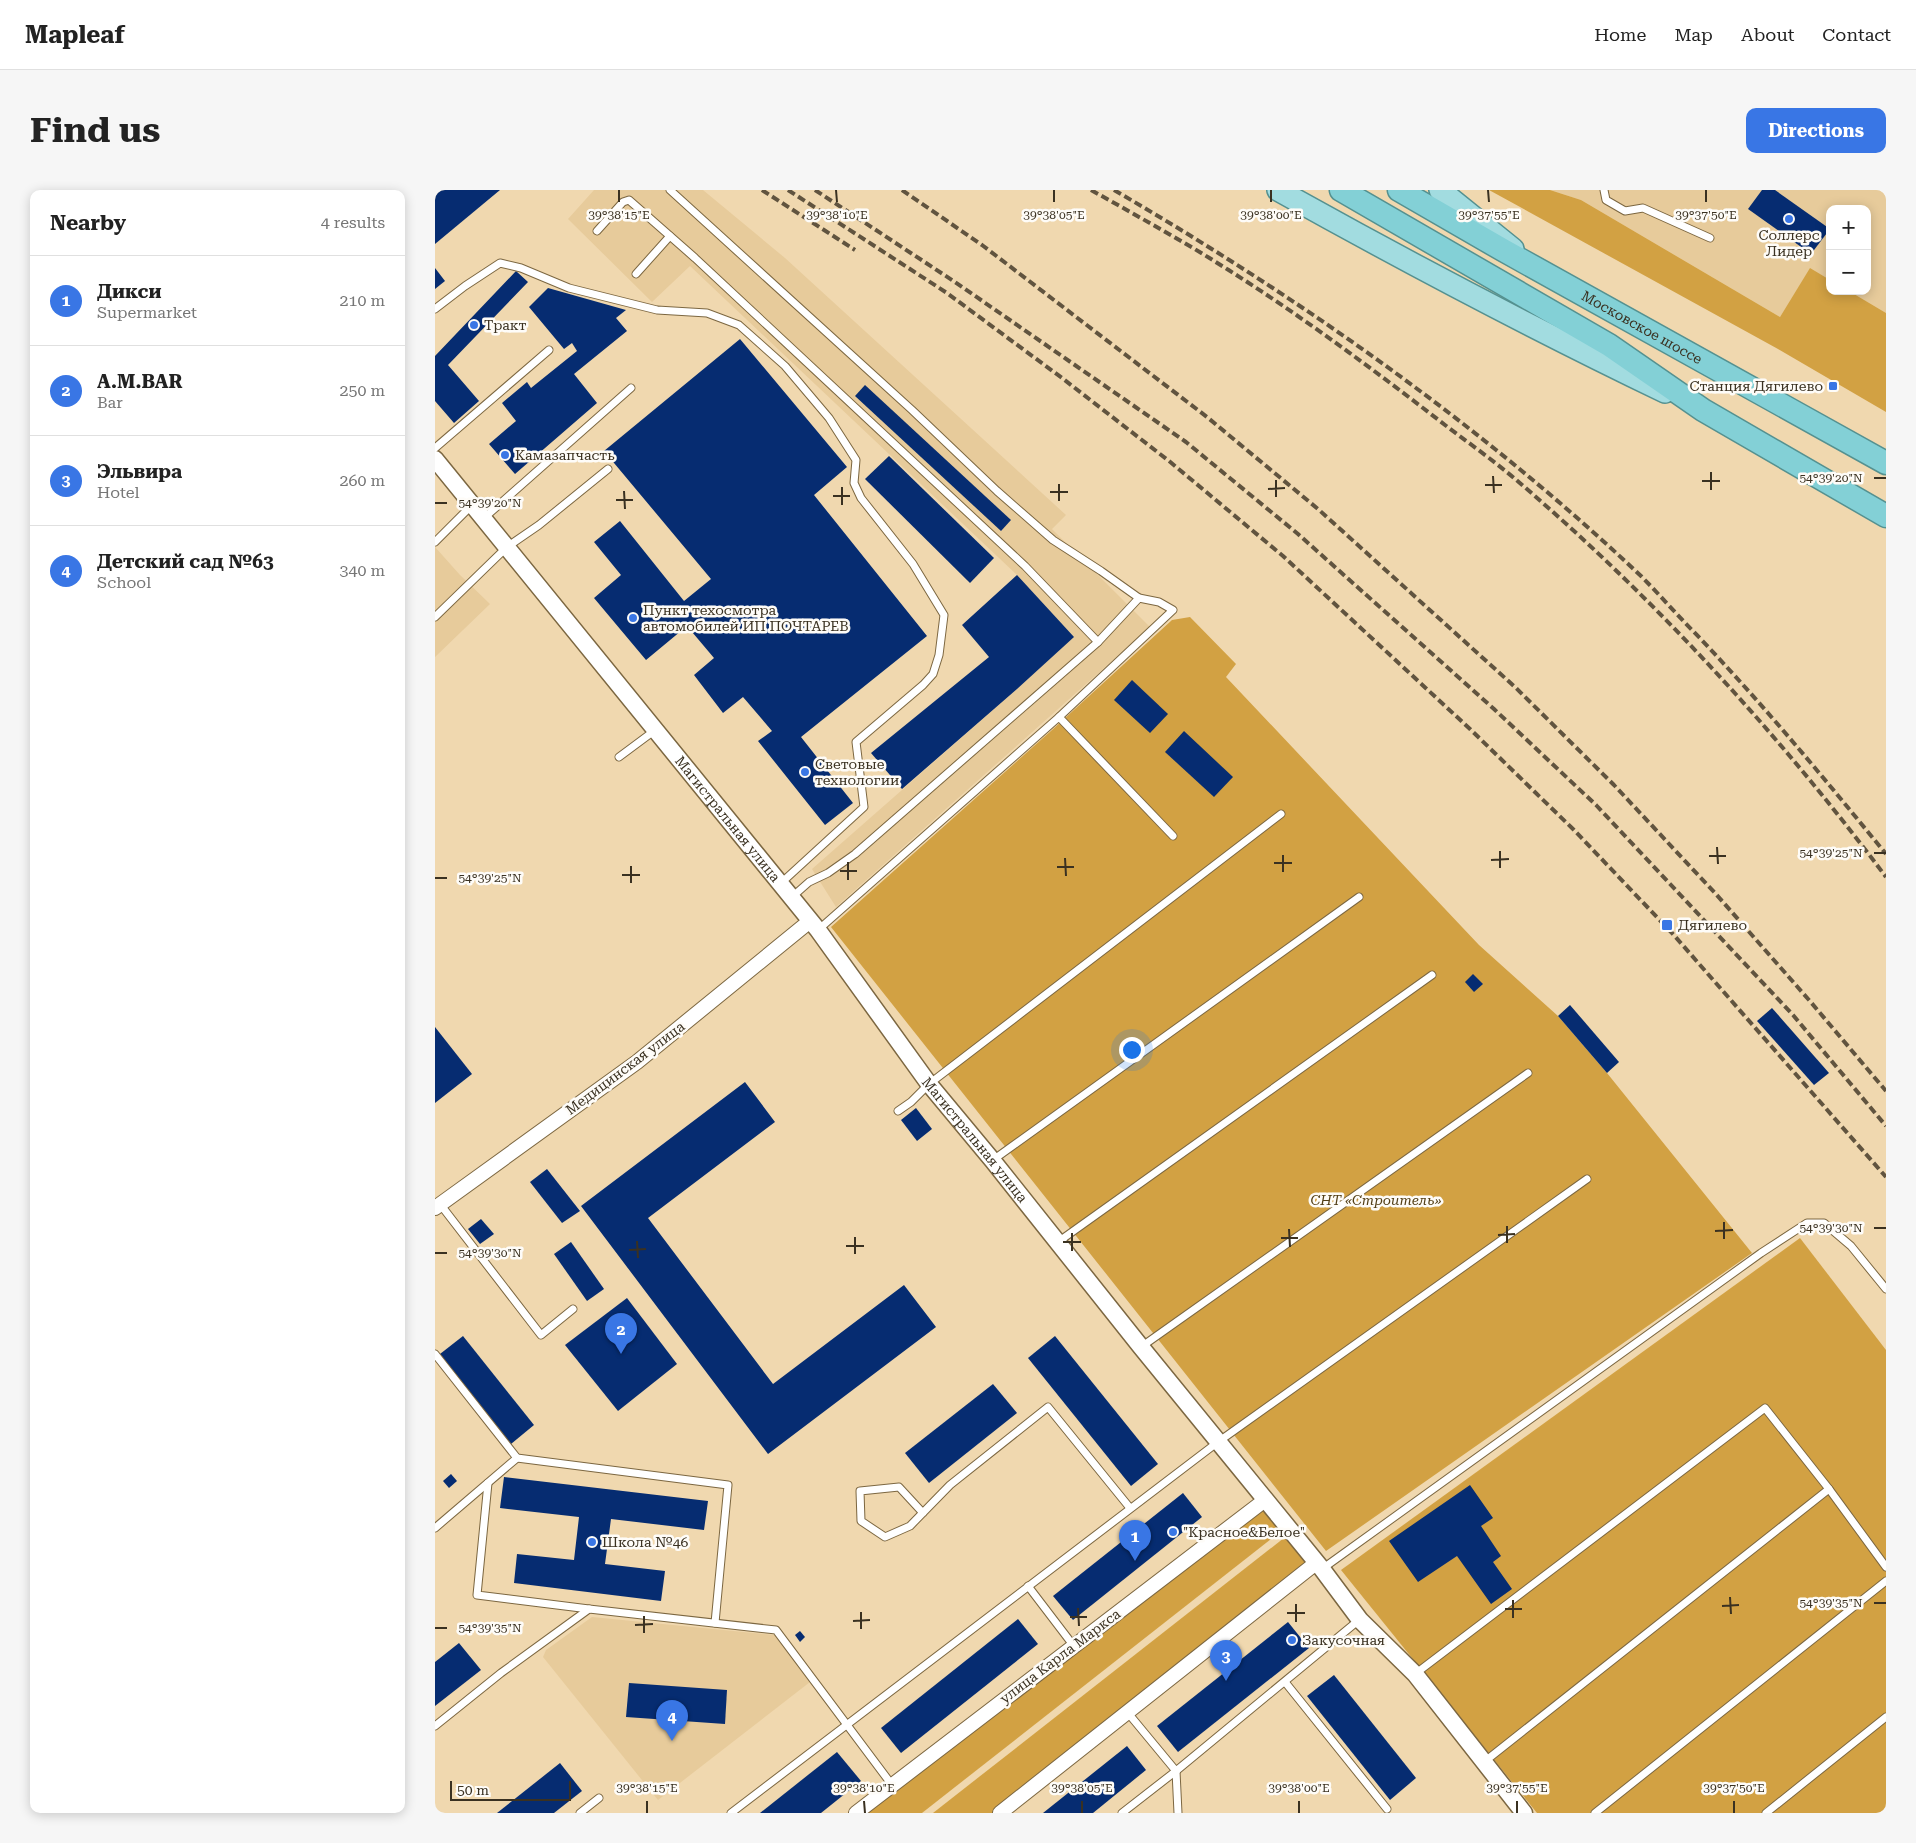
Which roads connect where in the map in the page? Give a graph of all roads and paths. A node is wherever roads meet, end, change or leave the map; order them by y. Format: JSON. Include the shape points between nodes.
{"nodes":[{"id":1,"x":670,"y":190,"type":"edge"},
{"id":2,"x":1278,"y":190,"type":"edge"},
{"id":3,"x":1341,"y":190,"type":"edge"},
{"id":4,"x":1399,"y":190,"type":"edge"},
{"id":5,"x":1439,"y":190,"type":"edge"},
{"id":6,"x":1604,"y":190,"type":"edge"},
{"id":7,"x":597,"y":231,"type":"dead end"},
{"id":8,"x":670,"y":236,"type":"junction"},
{"id":9,"x":1710,"y":238,"type":"dead end"},
{"id":10,"x":1534,"y":267,"type":"junction"},
{"id":11,"x":636,"y":274,"type":"dead end"},
{"id":12,"x":435,"y":309,"type":"edge"},
{"id":13,"x":549,"y":350,"type":"dead end"},
{"id":14,"x":631,"y":388,"type":"dead end"},
{"id":15,"x":1703,"y":410,"type":"junction"},
{"id":16,"x":435,"y":448,"type":"edge"},
{"id":17,"x":435,"y":459,"type":"edge"},
{"id":18,"x":1886,"y":463,"type":"edge"},
{"id":19,"x":608,"y":469,"type":"dead end"},
{"id":20,"x":473,"y":505,"type":"junction"},
{"id":21,"x":1886,"y":516,"type":"edge"},
{"id":22,"x":483,"y":518,"type":"junction"},
{"id":23,"x":435,"y":542,"type":"edge"},
{"id":24,"x":507,"y":547,"type":"junction"},
{"id":25,"x":1139,"y":598,"type":"junction"},
{"id":26,"x":435,"y":617,"type":"edge"},
{"id":27,"x":1098,"y":642,"type":"junction"},
{"id":28,"x":1059,"y":717,"type":"junction"},
{"id":29,"x":654,"y":731,"type":"junction"},
{"id":30,"x":619,"y":757,"type":"dead end"},
{"id":31,"x":1281,"y":814,"type":"dead end"},
{"id":32,"x":1173,"y":836,"type":"dead end"},
{"id":33,"x":779,"y":884,"type":"junction"},
{"id":34,"x":1359,"y":897,"type":"dead end"},
{"id":35,"x":791,"y":898,"type":"junction"},
{"id":36,"x":813,"y":926,"type":"junction"},
{"id":37,"x":1432,"y":975,"type":"dead end"},
{"id":38,"x":1528,"y":1073,"type":"dead end"},
{"id":39,"x":929,"y":1084,"type":"junction"},
{"id":40,"x":897,"y":1111,"type":"dead end"},
{"id":41,"x":993,"y":1161,"type":"junction"},
{"id":42,"x":1587,"y":1179,"type":"dead end"},
{"id":43,"x":437,"y":1206,"type":"edge"},
{"id":44,"x":1058,"y":1243,"type":"junction"},
{"id":45,"x":1886,"y":1289,"type":"edge"},
{"id":46,"x":573,"y":1309,"type":"dead end"},
{"id":47,"x":1141,"y":1347,"type":"junction"},
{"id":48,"x":435,"y":1354,"type":"edge"},
{"id":49,"x":1218,"y":1442,"type":"junction"},
{"id":50,"x":517,"y":1458,"type":"junction"},
{"id":51,"x":488,"y":1483,"type":"junction"},
{"id":52,"x":1829,"y":1489,"type":"junction"},
{"id":53,"x":1265,"y":1500,"type":"junction"},
{"id":54,"x":1130,"y":1508,"type":"junction"},
{"id":55,"x":923,"y":1512,"type":"junction"},
{"id":56,"x":435,"y":1528,"type":"edge"},
{"id":57,"x":1319,"y":1566,"type":"junction"},
{"id":58,"x":1886,"y":1567,"type":"edge"},
{"id":59,"x":1886,"y":1581,"type":"edge"},
{"id":60,"x":1028,"y":1586,"type":"junction"},
{"id":61,"x":589,"y":1609,"type":"junction"},
{"id":62,"x":1360,"y":1620,"type":"junction"},
{"id":63,"x":715,"y":1623,"type":"junction"},
{"id":64,"x":1073,"y":1645,"type":"junction"},
{"id":65,"x":1415,"y":1674,"type":"junction"},
{"id":66,"x":1285,"y":1682,"type":"junction"},
{"id":67,"x":1128,"y":1713,"type":"junction"},
{"id":68,"x":1886,"y":1717,"type":"edge"},
{"id":69,"x":847,"y":1725,"type":"junction"},
{"id":70,"x":435,"y":1726,"type":"edge"},
{"id":71,"x":1484,"y":1762,"type":"junction"},
{"id":72,"x":1176,"y":1770,"type":"junction"},
{"id":73,"x":892,"y":1785,"type":"junction"},
{"id":74,"x":599,"y":1798,"type":"dead end"},
{"id":75,"x":1387,"y":1810,"type":"dead end"},
{"id":76,"x":1519,"y":1811,"type":"edge"},
{"id":77,"x":581,"y":1813,"type":"edge"},
{"id":78,"x":731,"y":1813,"type":"edge"},
{"id":79,"x":856,"y":1813,"type":"edge"},
{"id":80,"x":1000,"y":1813,"type":"edge"},
{"id":81,"x":1122,"y":1813,"type":"edge"},
{"id":82,"x":1178,"y":1813,"type":"edge"},
{"id":83,"x":1595,"y":1813,"type":"edge"},
{"id":84,"x":1766,"y":1813,"type":"edge"}],
"edges":[{"from":1,"to":25,"type":"lane","via":[[1046,534]]},
{"from":2,"to":15,"type":"main road","via":[[1378,246],[1598,360]]},
{"from":3,"to":15,"type":"highway","via":[[1609,345]]},
{"from":4,"to":10,"type":"highway","name":"Московское шоссе"},
{"from":5,"to":10,"type":"main road"},
{"from":6,"to":9,"type":"lane","via":[[1605,200],[1625,211],[1643,208]]},
{"from":7,"to":8,"type":"lane","via":[[623,202],[629,200]]},
{"from":8,"to":11,"type":"lane"},
{"from":8,"to":27,"type":"lane","via":[[1025,566]]},
{"from":10,"to":18,"type":"highway","name":"Московское шоссе"},
{"from":12,"to":33,"type":"lane","via":[[500,263],[569,288],[657,310],[707,313],[739,325],[785,366],[829,418],[856,460],[854,483],[861,498],[913,564],[944,615],[939,655],[933,674],[923,685],[855,742],[864,806]]},
{"from":13,"to":16,"type":"lane"},
{"from":14,"to":22,"type":"lane"},
{"from":15,"to":21,"type":"highway"},
{"from":17,"to":20,"type":"street","name":"Магистральная улица"},
{"from":19,"to":24,"type":"lane"},
{"from":20,"to":22,"type":"street","name":"Магистральная улица"},
{"from":20,"to":23,"type":"lane"},
{"from":22,"to":24,"type":"street","name":"Магистральная улица"},
{"from":24,"to":26,"type":"lane"},
{"from":24,"to":29,"type":"street","name":"Магистральная улица"},
{"from":25,"to":27,"type":"lane"},
{"from":25,"to":28,"type":"lane","via":[[1159,602],[1173,610]]},
{"from":27,"to":35,"type":"lane","via":[[855,854],[809,882]]},
{"from":28,"to":32,"type":"lane"},
{"from":28,"to":36,"type":"lane"},
{"from":29,"to":30,"type":"lane"},
{"from":29,"to":33,"type":"street","name":"Магистральная улица"},
{"from":31,"to":39,"type":"lane"},
{"from":33,"to":35,"type":"street","name":"Магистральная улица"},
{"from":34,"to":41,"type":"lane"},
{"from":35,"to":36,"type":"street","name":"Магистральная улица"},
{"from":36,"to":39,"type":"street","name":"Магистральная улица"},
{"from":36,"to":43,"type":"street","name":"Медицинская улица","via":[[637,1062]]},
{"from":37,"to":44,"type":"lane"},
{"from":38,"to":47,"type":"lane"},
{"from":39,"to":40,"type":"lane"},
{"from":39,"to":41,"type":"street","name":"Магистральная улица"},
{"from":41,"to":44,"type":"street","name":"Магистральная улица"},
{"from":42,"to":49,"type":"lane"},
{"from":43,"to":46,"type":"lane","via":[[541,1334]]},
{"from":44,"to":47,"type":"street","name":"Магистральная улица"},
{"from":45,"to":57,"type":"lane","via":[[1851,1246],[1824,1223],[1807,1223]]},
{"from":47,"to":49,"type":"street","name":"Магистральная улица"},
{"from":48,"to":50,"type":"lane"},
{"from":49,"to":53,"type":"street","name":"Магистральная улица"},
{"from":49,"to":54,"type":"lane"},
{"from":50,"to":51,"type":"lane"},
{"from":50,"to":63,"type":"lane","via":[[727,1485]]},
{"from":51,"to":56,"type":"lane"},
{"from":51,"to":61,"type":"lane","via":[[477,1595]]},
{"from":52,"to":58,"type":"lane"},
{"from":52,"to":65,"type":"lane","via":[[1765,1408]]},
{"from":52,"to":71,"type":"lane"},
{"from":53,"to":57,"type":"street","name":"Магистральная улица"},
{"from":53,"to":64,"type":"street","name":"улица Карла Маркса"},
{"from":54,"to":55,"type":"lane","via":[[1048,1407],[950,1485]]},
{"from":54,"to":60,"type":"lane"},
{"from":55,"to":55,"type":"lane","via":[[910,1526],[885,1537],[861,1521],[859,1491],[899,1487]]},
{"from":57,"to":62,"type":"street","name":"Магистральная улица"},
{"from":57,"to":67,"type":"street"},
{"from":59,"to":83,"type":"lane"},
{"from":60,"to":64,"type":"lane"},
{"from":60,"to":69,"type":"lane"},
{"from":61,"to":63,"type":"lane"},
{"from":61,"to":70,"type":"lane"},
{"from":62,"to":65,"type":"street","name":"Магистральная улица"},
{"from":62,"to":66,"type":"lane"},
{"from":63,"to":69,"type":"lane","via":[[776,1630]]},
{"from":64,"to":73,"type":"street","name":"улица Карла Маркса"},
{"from":65,"to":71,"type":"street","name":"Магистральная улица"},
{"from":66,"to":72,"type":"lane"},
{"from":66,"to":75,"type":"lane"},
{"from":67,"to":72,"type":"lane"},
{"from":67,"to":80,"type":"street"},
{"from":68,"to":84,"type":"lane"},
{"from":69,"to":73,"type":"lane"},
{"from":69,"to":78,"type":"lane"},
{"from":71,"to":76,"type":"street","name":"Магистральная улица"},
{"from":72,"to":81,"type":"lane"},
{"from":72,"to":82,"type":"lane"},
{"from":73,"to":79,"type":"street","name":"улица Карла Маркса"},
{"from":74,"to":77,"type":"lane"}]}
